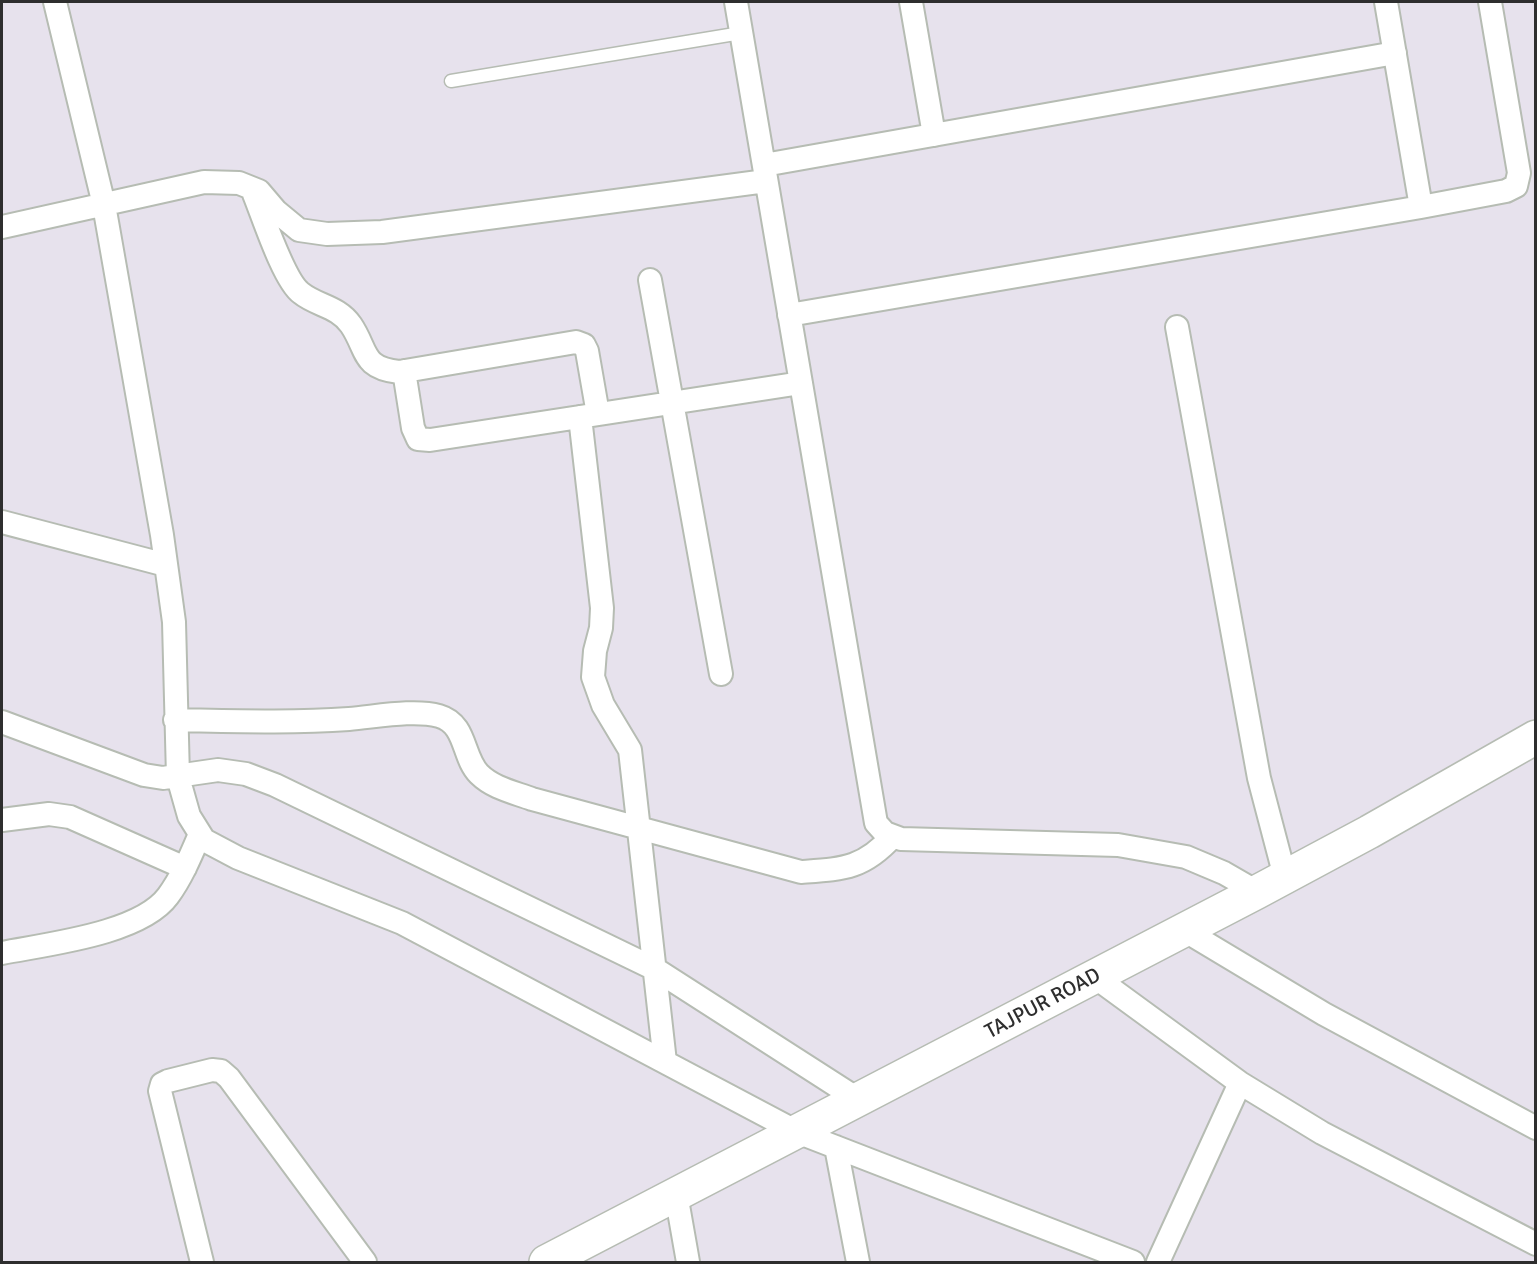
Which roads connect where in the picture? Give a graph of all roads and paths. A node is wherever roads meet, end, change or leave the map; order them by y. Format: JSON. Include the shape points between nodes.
{"nodes":[{"id":1,"x":55,"y":2,"type":"edge"},
{"id":2,"x":736,"y":2,"type":"edge"},
{"id":3,"x":912,"y":2,"type":"edge"},
{"id":4,"x":1386,"y":2,"type":"edge"},
{"id":5,"x":1490,"y":2,"type":"edge"},
{"id":6,"x":741,"y":33,"type":"junction"},
{"id":7,"x":1395,"y":54,"type":"junction"},
{"id":8,"x":452,"y":81,"type":"dead end"},
{"id":9,"x":934,"y":135,"type":"junction"},
{"id":10,"x":765,"y":173,"type":"junction"},
{"id":11,"x":252,"y":189,"type":"junction"},
{"id":12,"x":104,"y":205,"type":"junction"},
{"id":13,"x":1421,"y":207,"type":"junction"},
{"id":14,"x":2,"y":227,"type":"edge"},
{"id":15,"x":650,"y":280,"type":"dead end"},
{"id":16,"x":789,"y":315,"type":"junction"},
{"id":17,"x":1178,"y":327,"type":"dead end"},
{"id":18,"x":405,"y":371,"type":"junction"},
{"id":19,"x":801,"y":383,"type":"junction"},
{"id":20,"x":673,"y":403,"type":"junction"},
{"id":21,"x":589,"y":416,"type":"junction"},
{"id":22,"x":2,"y":522,"type":"edge"},
{"id":23,"x":166,"y":565,"type":"junction"},
{"id":24,"x":721,"y":674,"type":"dead end"},
{"id":25,"x":176,"y":720,"type":"junction"},
{"id":26,"x":2,"y":722,"type":"edge"},
{"id":27,"x":1536,"y":737,"type":"edge"},
{"id":28,"x":178,"y":777,"type":"junction"},
{"id":29,"x":2,"y":820,"type":"edge"},
{"id":30,"x":640,"y":829,"type":"junction"},
{"id":31,"x":200,"y":834,"type":"junction"},
{"id":32,"x":893,"y":836,"type":"junction"},
{"id":33,"x":186,"y":868,"type":"junction"},
{"id":34,"x":1271,"y":885,"type":"junction"},
{"id":35,"x":1184,"y":930,"type":"junction"},
{"id":36,"x":2,"y":952,"type":"edge"},
{"id":37,"x":655,"y":969,"type":"junction"},
{"id":38,"x":1095,"y":977,"type":"junction"},
{"id":39,"x":665,"y":1062,"type":"junction"},
{"id":40,"x":1240,"y":1083,"type":"junction"},
{"id":41,"x":859,"y":1100,"type":"junction"},
{"id":42,"x":1536,"y":1128,"type":"edge"},
{"id":43,"x":797,"y":1132,"type":"junction"},
{"id":44,"x":836,"y":1147,"type":"junction"},
{"id":45,"x":676,"y":1194,"type":"junction"},
{"id":46,"x":1536,"y":1244,"type":"edge"},
{"id":47,"x":202,"y":1263,"type":"edge"},
{"id":48,"x":364,"y":1263,"type":"edge"},
{"id":49,"x":546,"y":1263,"type":"edge"},
{"id":50,"x":688,"y":1263,"type":"edge"},
{"id":51,"x":858,"y":1263,"type":"edge"},
{"id":52,"x":1133,"y":1263,"type":"edge"},
{"id":53,"x":1158,"y":1263,"type":"edge"}],
"edges":[{"from":1,"to":12,"type":"street"},
{"from":2,"to":6,"type":"street"},
{"from":3,"to":9,"type":"street"},
{"from":4,"to":7,"type":"street"},
{"from":5,"to":13,"type":"street","via":[[1519,172],[1515,186]]},
{"from":6,"to":8,"type":"lane"},
{"from":6,"to":10,"type":"street"},
{"from":7,"to":9,"type":"street"},
{"from":7,"to":13,"type":"street"},
{"from":9,"to":10,"type":"street"},
{"from":10,"to":11,"type":"street","via":[[382,232],[327,234],[300,230],[259,191]]},
{"from":10,"to":16,"type":"street"},
{"from":11,"to":12,"type":"street","via":[[239,183],[204,182]]},
{"from":11,"to":18,"type":"street","via":[[289,279],[300,293],[341,314],[369,361],[384,371]]},
{"from":12,"to":14,"type":"street"},
{"from":12,"to":23,"type":"street"},
{"from":13,"to":16,"type":"street"},
{"from":15,"to":20,"type":"street"},
{"from":16,"to":19,"type":"street"},
{"from":17,"to":34,"type":"street","via":[[1259,778]]},
{"from":18,"to":21,"type":"street","via":[[418,439]]},
{"from":18,"to":21,"type":"street","via":[[576,342],[587,351]]},
{"from":19,"to":20,"type":"street"},
{"from":19,"to":32,"type":"street","via":[[876,823]]},
{"from":20,"to":21,"type":"street"},
{"from":20,"to":24,"type":"street"},
{"from":21,"to":30,"type":"street","via":[[602,609],[593,677],[603,705],[630,750]]},
{"from":22,"to":23,"type":"street"},
{"from":23,"to":25,"type":"street","via":[[174,622]]},
{"from":25,"to":28,"type":"street"},
{"from":25,"to":30,"type":"street","via":[[277,722],[409,714],[440,716],[458,727],[477,772],[495,786]]},
{"from":26,"to":28,"type":"street","via":[[144,775]]},
{"from":27,"to":34,"type":"main road","name":"TAJPUR ROAD"},
{"from":28,"to":31,"type":"street","via":[[189,816]]},
{"from":28,"to":37,"type":"street","via":[[218,770],[246,774],[275,785]]},
{"from":29,"to":33,"type":"street","via":[[49,814],[70,817]]},
{"from":30,"to":32,"type":"street","via":[[801,872],[840,869],[863,862]]},
{"from":30,"to":37,"type":"street"},
{"from":31,"to":33,"type":"street"},
{"from":31,"to":39,"type":"street","via":[[238,858],[402,923]]},
{"from":32,"to":34,"type":"street","via":[[1118,845],[1186,857],[1224,873]]},
{"from":33,"to":36,"type":"street","via":[[168,897],[150,913],[128,924],[79,938]]},
{"from":34,"to":35,"type":"main road","name":"TAJPUR ROAD"},
{"from":35,"to":38,"type":"main road","name":"TAJPUR ROAD"},
{"from":35,"to":42,"type":"street","via":[[1324,1014]]},
{"from":37,"to":39,"type":"street"},
{"from":37,"to":41,"type":"street"},
{"from":38,"to":40,"type":"street"},
{"from":38,"to":41,"type":"main road","name":"TAJPUR ROAD"},
{"from":39,"to":43,"type":"street"},
{"from":40,"to":46,"type":"street","via":[[1323,1133]]},
{"from":40,"to":53,"type":"street"},
{"from":41,"to":43,"type":"main road","name":"TAJPUR ROAD"},
{"from":43,"to":44,"type":"street"},
{"from":43,"to":45,"type":"main road","name":"TAJPUR ROAD"},
{"from":44,"to":51,"type":"street"},
{"from":44,"to":52,"type":"street"},
{"from":45,"to":49,"type":"main road","name":"TAJPUR ROAD"},
{"from":45,"to":50,"type":"street"},
{"from":47,"to":48,"type":"street","via":[[160,1091],[168,1081],[212,1070],[229,1078]]}]}
